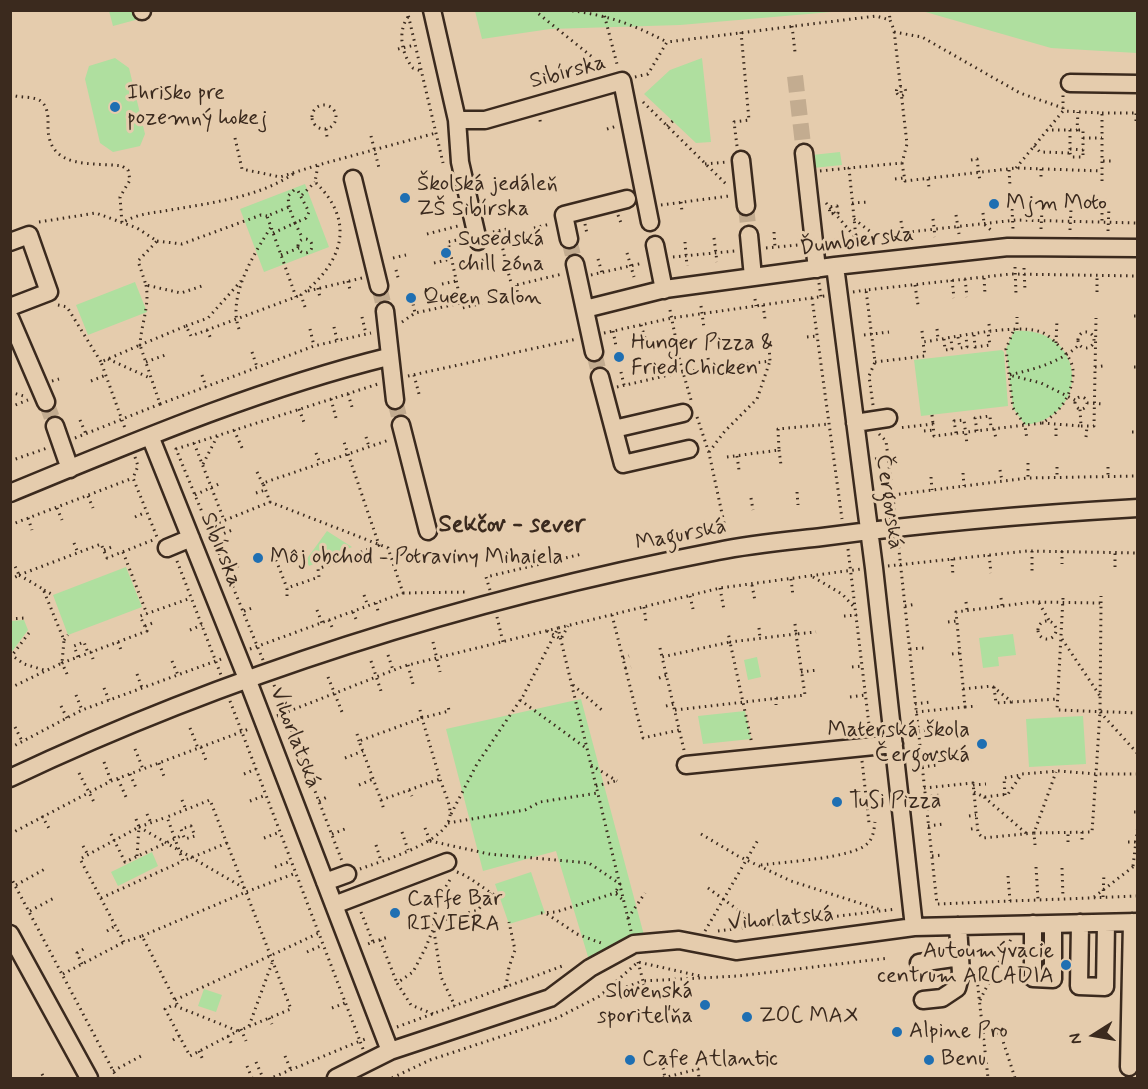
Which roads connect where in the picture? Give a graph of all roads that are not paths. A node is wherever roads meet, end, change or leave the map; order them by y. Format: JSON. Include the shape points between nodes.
{"nodes":[{"id":1,"x":432,"y":10,"type":"edge"},
{"id":2,"x":1070,"y":83,"type":"dead end"},
{"id":3,"x":1137,"y":84,"type":"edge"},
{"id":4,"x":457,"y":120,"type":"junction"},
{"id":5,"x":804,"y":153,"type":"tunnel mouth"},
{"id":6,"x":738,"y":159,"type":"road end"},
{"id":7,"x":353,"y":179,"type":"dead end"},
{"id":8,"x":627,"y":199,"type":"dead end"},
{"id":9,"x":746,"y":206,"type":"tunnel mouth"},
{"id":10,"x":651,"y":222,"type":"dead end"},
{"id":11,"x":477,"y":237,"type":"road end"},
{"id":12,"x":569,"y":239,"type":"tunnel mouth"},
{"id":13,"x":10,"y":242,"type":"edge"},
{"id":14,"x":749,"y":242,"type":"tunnel mouth"},
{"id":15,"x":1137,"y":248,"type":"edge"},
{"id":16,"x":657,"y":252,"type":"road end"},
{"id":17,"x":835,"y":266,"type":"junction"},
{"id":18,"x":817,"y":269,"type":"junction"},
{"id":19,"x":577,"y":272,"type":"tunnel mouth"},
{"id":20,"x":753,"y":277,"type":"junction"},
{"id":21,"x":378,"y":280,"type":"tunnel mouth"},
{"id":22,"x":664,"y":290,"type":"junction"},
{"id":23,"x":10,"y":307,"type":"edge"},
{"id":24,"x":585,"y":309,"type":"junction"},
{"id":25,"x":385,"y":311,"type":"tunnel mouth"},
{"id":26,"x":10,"y":318,"type":"edge"},
{"id":27,"x":592,"y":344,"type":"tunnel mouth"},
{"id":28,"x":388,"y":357,"type":"junction"},
{"id":29,"x":602,"y":383,"type":"tunnel mouth"},
{"id":30,"x":39,"y":400,"type":"tunnel mouth"},
{"id":31,"x":395,"y":400,"type":"tunnel mouth"},
{"id":32,"x":682,"y":413,"type":"dead end"},
{"id":33,"x":855,"y":423,"type":"junction"},
{"id":34,"x":884,"y":424,"type":"road end"},
{"id":35,"x":56,"y":426,"type":"tunnel mouth"},
{"id":36,"x":614,"y":429,"type":"junction"},
{"id":37,"x":403,"y":430,"type":"tunnel mouth"},
{"id":38,"x":150,"y":436,"type":"junction"},
{"id":39,"x":689,"y":449,"type":"dead end"},
{"id":40,"x":69,"y":469,"type":"junction"},
{"id":41,"x":10,"y":493,"type":"edge"},
{"id":42,"x":1137,"y":508,"type":"edge"},
{"id":43,"x":428,"y":531,"type":"dead end"},
{"id":44,"x":869,"y":531,"type":"junction"},
{"id":45,"x":191,"y":538,"type":"junction"},
{"id":46,"x":162,"y":543,"type":"road end"},
{"id":47,"x":248,"y":681,"type":"junction"},
{"id":48,"x":894,"y":744,"type":"junction"},
{"id":49,"x":686,"y":762,"type":"road end"},
{"id":50,"x":10,"y":778,"type":"edge"},
{"id":51,"x":447,"y":862,"type":"dead end"},
{"id":52,"x":347,"y":874,"type":"road end"},
{"id":53,"x":326,"y":882,"type":"junction"},
{"id":54,"x":334,"y":905,"type":"junction"},
{"id":55,"x":1106,"y":922,"type":"junction"},
{"id":56,"x":1134,"y":922,"type":"edge"},
{"id":57,"x":1080,"y":923,"type":"junction"},
{"id":58,"x":1025,"y":924,"type":"junction"},
{"id":59,"x":1053,"y":924,"type":"junction"},
{"id":60,"x":958,"y":926,"type":"junction"},
{"id":61,"x":914,"y":927,"type":"junction"},
{"id":62,"x":10,"y":934,"type":"edge"},
{"id":63,"x":960,"y":957,"type":"junction"},
{"id":64,"x":919,"y":963,"type":"dead end"},
{"id":65,"x":923,"y":1000,"type":"dead end"},
{"id":66,"x":390,"y":1051,"type":"junction"},
{"id":67,"x":1129,"y":1067,"type":"dead end"},
{"id":68,"x":89,"y":1078,"type":"edge"},
{"id":69,"x":336,"y":1078,"type":"edge"}],
"edges":[{"from":1,"to":4,"type":"street"},
{"from":2,"to":3,"type":"street"},
{"from":4,"to":10,"type":"street","name":"Sibírska","via":[[485,120],[622,81]]},
{"from":4,"to":11,"type":"street","via":[[460,162]]},
{"from":5,"to":18,"type":"street"},
{"from":6,"to":9,"type":"street"},
{"from":7,"to":21,"type":"street"},
{"from":8,"to":12,"type":"street","via":[[564,215]]},
{"from":13,"to":23,"type":"street","via":[[29,235],[49,292]]},
{"from":14,"to":20,"type":"street"},
{"from":15,"to":17,"type":"street","name":"Ďumbierska","via":[[1008,247]]},
{"from":16,"to":22,"type":"street"},
{"from":17,"to":18,"type":"street","name":"Ďumbierska"},
{"from":17,"to":33,"type":"street","name":"Čergovská"},
{"from":18,"to":20,"type":"street","name":"Ďumbierska"},
{"from":19,"to":24,"type":"street"},
{"from":20,"to":22,"type":"street","name":"Ďumbierska"},
{"from":22,"to":24,"type":"street","name":"Ďumbierska"},
{"from":24,"to":27,"type":"street"},
{"from":25,"to":28,"type":"street"},
{"from":26,"to":30,"type":"street"},
{"from":28,"to":31,"type":"street"},
{"from":28,"to":38,"type":"street","via":[[319,374]]},
{"from":29,"to":36,"type":"street"},
{"from":32,"to":36,"type":"street"},
{"from":33,"to":34,"type":"street"},
{"from":33,"to":44,"type":"street","name":"Čergovská"},
{"from":35,"to":40,"type":"street"},
{"from":36,"to":39,"type":"street","via":[[622,464]]},
{"from":37,"to":43,"type":"street"},
{"from":38,"to":40,"type":"street"},
{"from":38,"to":45,"type":"street","name":"Sibírska"},
{"from":40,"to":41,"type":"street"},
{"from":42,"to":44,"type":"street","name":"Magurská","via":[[1028,514]]},
{"from":44,"to":47,"type":"street","name":"Magurská","via":[[720,550],[579,580],[390,631]]},
{"from":44,"to":48,"type":"street","name":"Čergovská"},
{"from":45,"to":46,"type":"street"},
{"from":45,"to":47,"type":"street","name":"Sibírska"},
{"from":47,"to":50,"type":"street","name":"Vihorlatská","via":[[93,740]]},
{"from":47,"to":53,"type":"street","name":"Vihorlatská"},
{"from":48,"to":49,"type":"street"},
{"from":48,"to":61,"type":"street","name":"Čergovská"},
{"from":51,"to":54,"type":"street"},
{"from":52,"to":53,"type":"street"},
{"from":53,"to":54,"type":"street","name":"Vihorlatská"},
{"from":54,"to":66,"type":"street","name":"Vihorlatská"},
{"from":55,"to":56,"type":"street"},
{"from":55,"to":57,"type":"street"},
{"from":55,"to":57,"type":"street","via":[[1105,987],[1079,986]]},
{"from":56,"to":67,"type":"street"},
{"from":57,"to":59,"type":"street"},
{"from":58,"to":59,"type":"street"},
{"from":58,"to":59,"type":"street","via":[[1033,978],[1053,979]]},
{"from":58,"to":60,"type":"street"},
{"from":60,"to":61,"type":"street"},
{"from":60,"to":63,"type":"street"},
{"from":61,"to":66,"type":"street","name":"Vihorlatská","via":[[736,951],[679,940],[634,944],[590,968],[550,998]]},
{"from":62,"to":68,"type":"street"},
{"from":63,"to":64,"type":"street"},
{"from":63,"to":65,"type":"street","via":[[957,988],[942,998]]},
{"from":66,"to":69,"type":"street","name":"Vihorlatská"}]}
